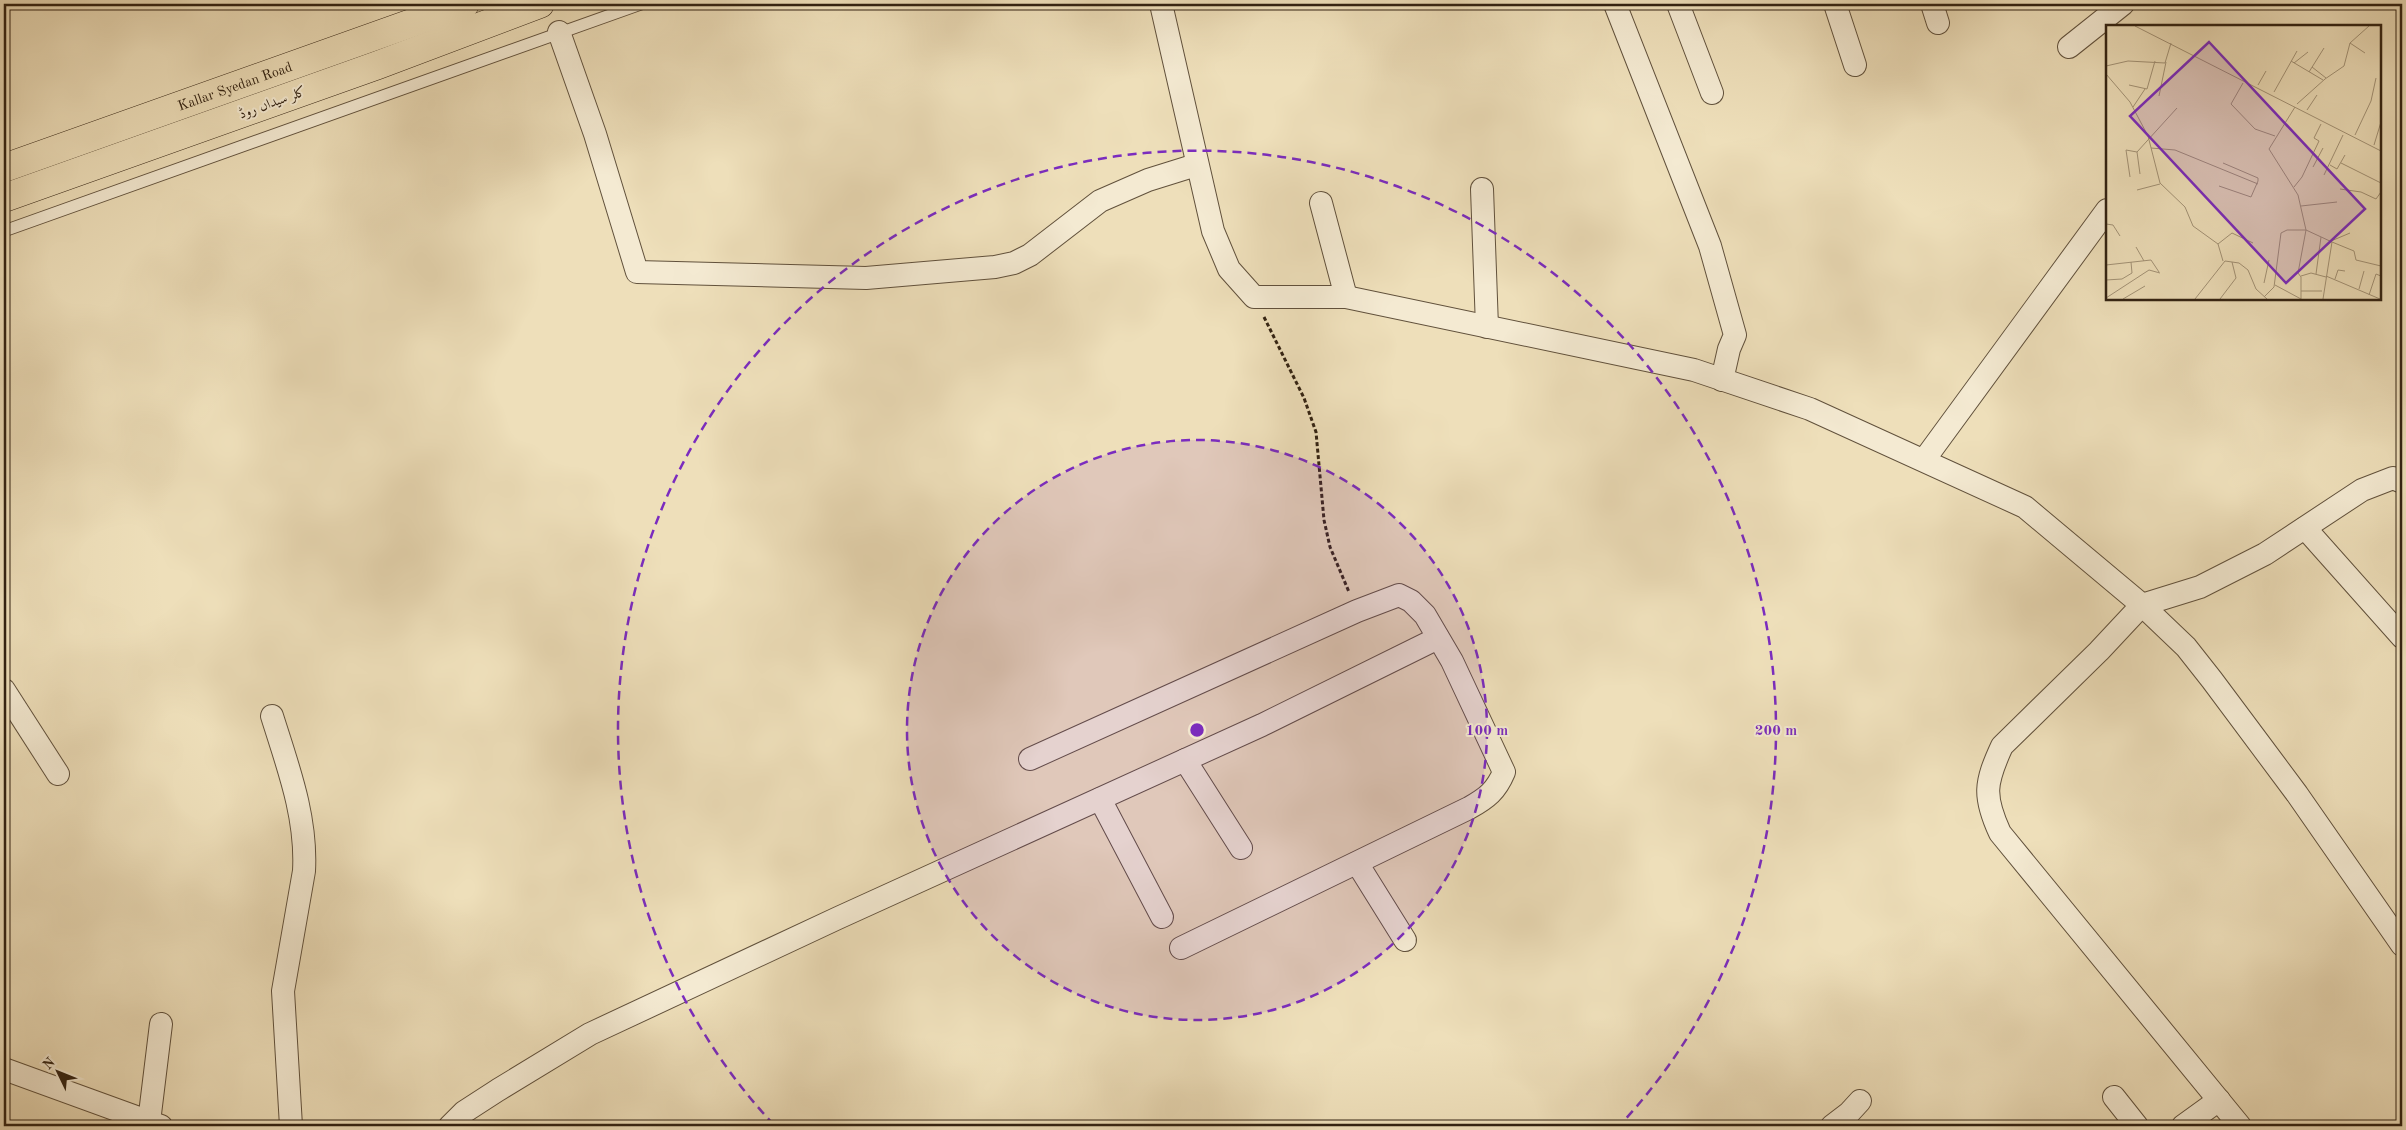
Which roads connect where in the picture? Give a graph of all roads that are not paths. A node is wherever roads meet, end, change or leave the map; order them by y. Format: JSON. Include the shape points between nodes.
{"nodes":[{"id":1,"x":465,"y":4,"type":"edge"},
{"id":2,"x":540,"y":4,"type":"edge"},
{"id":3,"x":641,"y":4,"type":"edge"},
{"id":4,"x":1161,"y":4,"type":"edge"},
{"id":5,"x":1615,"y":4,"type":"edge"},
{"id":6,"x":1678,"y":4,"type":"edge"},
{"id":7,"x":1835,"y":4,"type":"edge"},
{"id":8,"x":2123,"y":4,"type":"edge"},
{"id":9,"x":559,"y":32,"type":"junction"},
{"id":10,"x":2069,"y":47,"type":"dead end"},
{"id":11,"x":1856,"y":65,"type":"dead end"},
{"id":12,"x":1712,"y":94,"type":"dead end"},
{"id":13,"x":1196,"y":165,"type":"junction"},
{"id":14,"x":4,"y":168,"type":"edge"},
{"id":15,"x":1482,"y":189,"type":"dead end"},
{"id":16,"x":4,"y":198,"type":"edge"},
{"id":17,"x":1321,"y":203,"type":"dead end"},
{"id":18,"x":2106,"y":211,"type":"edge"},
{"id":19,"x":4,"y":231,"type":"edge"},
{"id":20,"x":1346,"y":297,"type":"junction"},
{"id":21,"x":1487,"y":327,"type":"junction"},
{"id":22,"x":1722,"y":380,"type":"junction"},
{"id":23,"x":1924,"y":460,"type":"junction"},
{"id":24,"x":2402,"y":482,"type":"edge"},
{"id":25,"x":2304,"y":528,"type":"junction"},
{"id":26,"x":2142,"y":604,"type":"junction"},
{"id":27,"x":2402,"y":637,"type":"edge"},
{"id":28,"x":1438,"y":638,"type":"junction"},
{"id":29,"x":4,"y":690,"type":"edge"},
{"id":30,"x":272,"y":716,"type":"dead end"},
{"id":31,"x":1030,"y":759,"type":"dead end"},
{"id":32,"x":1185,"y":760,"type":"junction"},
{"id":33,"x":58,"y":774,"type":"dead end"},
{"id":34,"x":1100,"y":799,"type":"junction"},
{"id":35,"x":1240,"y":848,"type":"dead end"},
{"id":36,"x":1357,"y":863,"type":"junction"},
{"id":37,"x":1162,"y":917,"type":"dead end"},
{"id":38,"x":1405,"y":940,"type":"dead end"},
{"id":39,"x":2402,"y":945,"type":"edge"},
{"id":40,"x":1181,"y":948,"type":"dead end"},
{"id":41,"x":160,"y":1024,"type":"dead end"},
{"id":42,"x":4,"y":1068,"type":"edge"},
{"id":43,"x":2114,"y":1097,"type":"dead end"},
{"id":44,"x":1860,"y":1100,"type":"dead end"},
{"id":45,"x":2219,"y":1100,"type":"junction"},
{"id":46,"x":155,"y":1124,"type":"edge"},
{"id":47,"x":291,"y":1126,"type":"edge"},
{"id":48,"x":450,"y":1126,"type":"edge"},
{"id":49,"x":1832,"y":1126,"type":"edge"},
{"id":50,"x":2137,"y":1126,"type":"edge"},
{"id":51,"x":2183,"y":1126,"type":"edge"},
{"id":52,"x":2240,"y":1126,"type":"edge"}],
"edges":[{"from":1,"to":14,"type":"highway","name":"Kallar Syedan Road"},
{"from":2,"to":16,"type":"highway","name":"کلر سیداں روڈ"},
{"from":3,"to":9,"type":"lane"},
{"from":4,"to":13,"type":"street"},
{"from":5,"to":22,"type":"street","via":[[1710,246],[1728,308],[1735,335]]},
{"from":6,"to":12,"type":"street"},
{"from":7,"to":11,"type":"street"},
{"from":8,"to":10,"type":"street"},
{"from":9,"to":13,"type":"street","via":[[595,134],[637,272],[866,278],[1014,264],[1100,201],[1148,180]]},
{"from":9,"to":19,"type":"lane"},
{"from":13,"to":20,"type":"street","via":[[1213,232],[1229,270],[1254,297]]},
{"from":15,"to":21,"type":"street"},
{"from":17,"to":20,"type":"street"},
{"from":18,"to":23,"type":"street"},
{"from":20,"to":21,"type":"street"},
{"from":21,"to":22,"type":"street","via":[[1694,370]]},
{"from":22,"to":23,"type":"street","via":[[1810,409]]},
{"from":23,"to":26,"type":"street","via":[[2025,507]]},
{"from":24,"to":25,"type":"street","via":[[2393,478],[2362,490]]},
{"from":25,"to":26,"type":"street","via":[[2265,554],[2200,586]]},
{"from":25,"to":27,"type":"street"},
{"from":26,"to":39,"type":"street","via":[[2186,647],[2212,680],[2297,794]]},
{"from":26,"to":45,"type":"street","via":[[2002,746],[1986,789],[1990,812],[2000,833]]},
{"from":28,"to":31,"type":"street","via":[[1425,615],[1399,595]]},
{"from":28,"to":32,"type":"street"},
{"from":28,"to":36,"type":"street","via":[[1504,772],[1498,787],[1488,798]]},
{"from":29,"to":33,"type":"street"},
{"from":30,"to":47,"type":"street","via":[[298,798],[305,854],[283,991]]},
{"from":32,"to":34,"type":"street"},
{"from":32,"to":35,"type":"street"},
{"from":34,"to":37,"type":"street"},
{"from":34,"to":48,"type":"street","via":[[590,1034],[464,1112]]},
{"from":36,"to":38,"type":"street"},
{"from":36,"to":40,"type":"street"},
{"from":41,"to":46,"type":"street"},
{"from":42,"to":46,"type":"street"},
{"from":43,"to":50,"type":"street"},
{"from":44,"to":49,"type":"street"},
{"from":45,"to":51,"type":"street"},
{"from":45,"to":52,"type":"street"}]}
